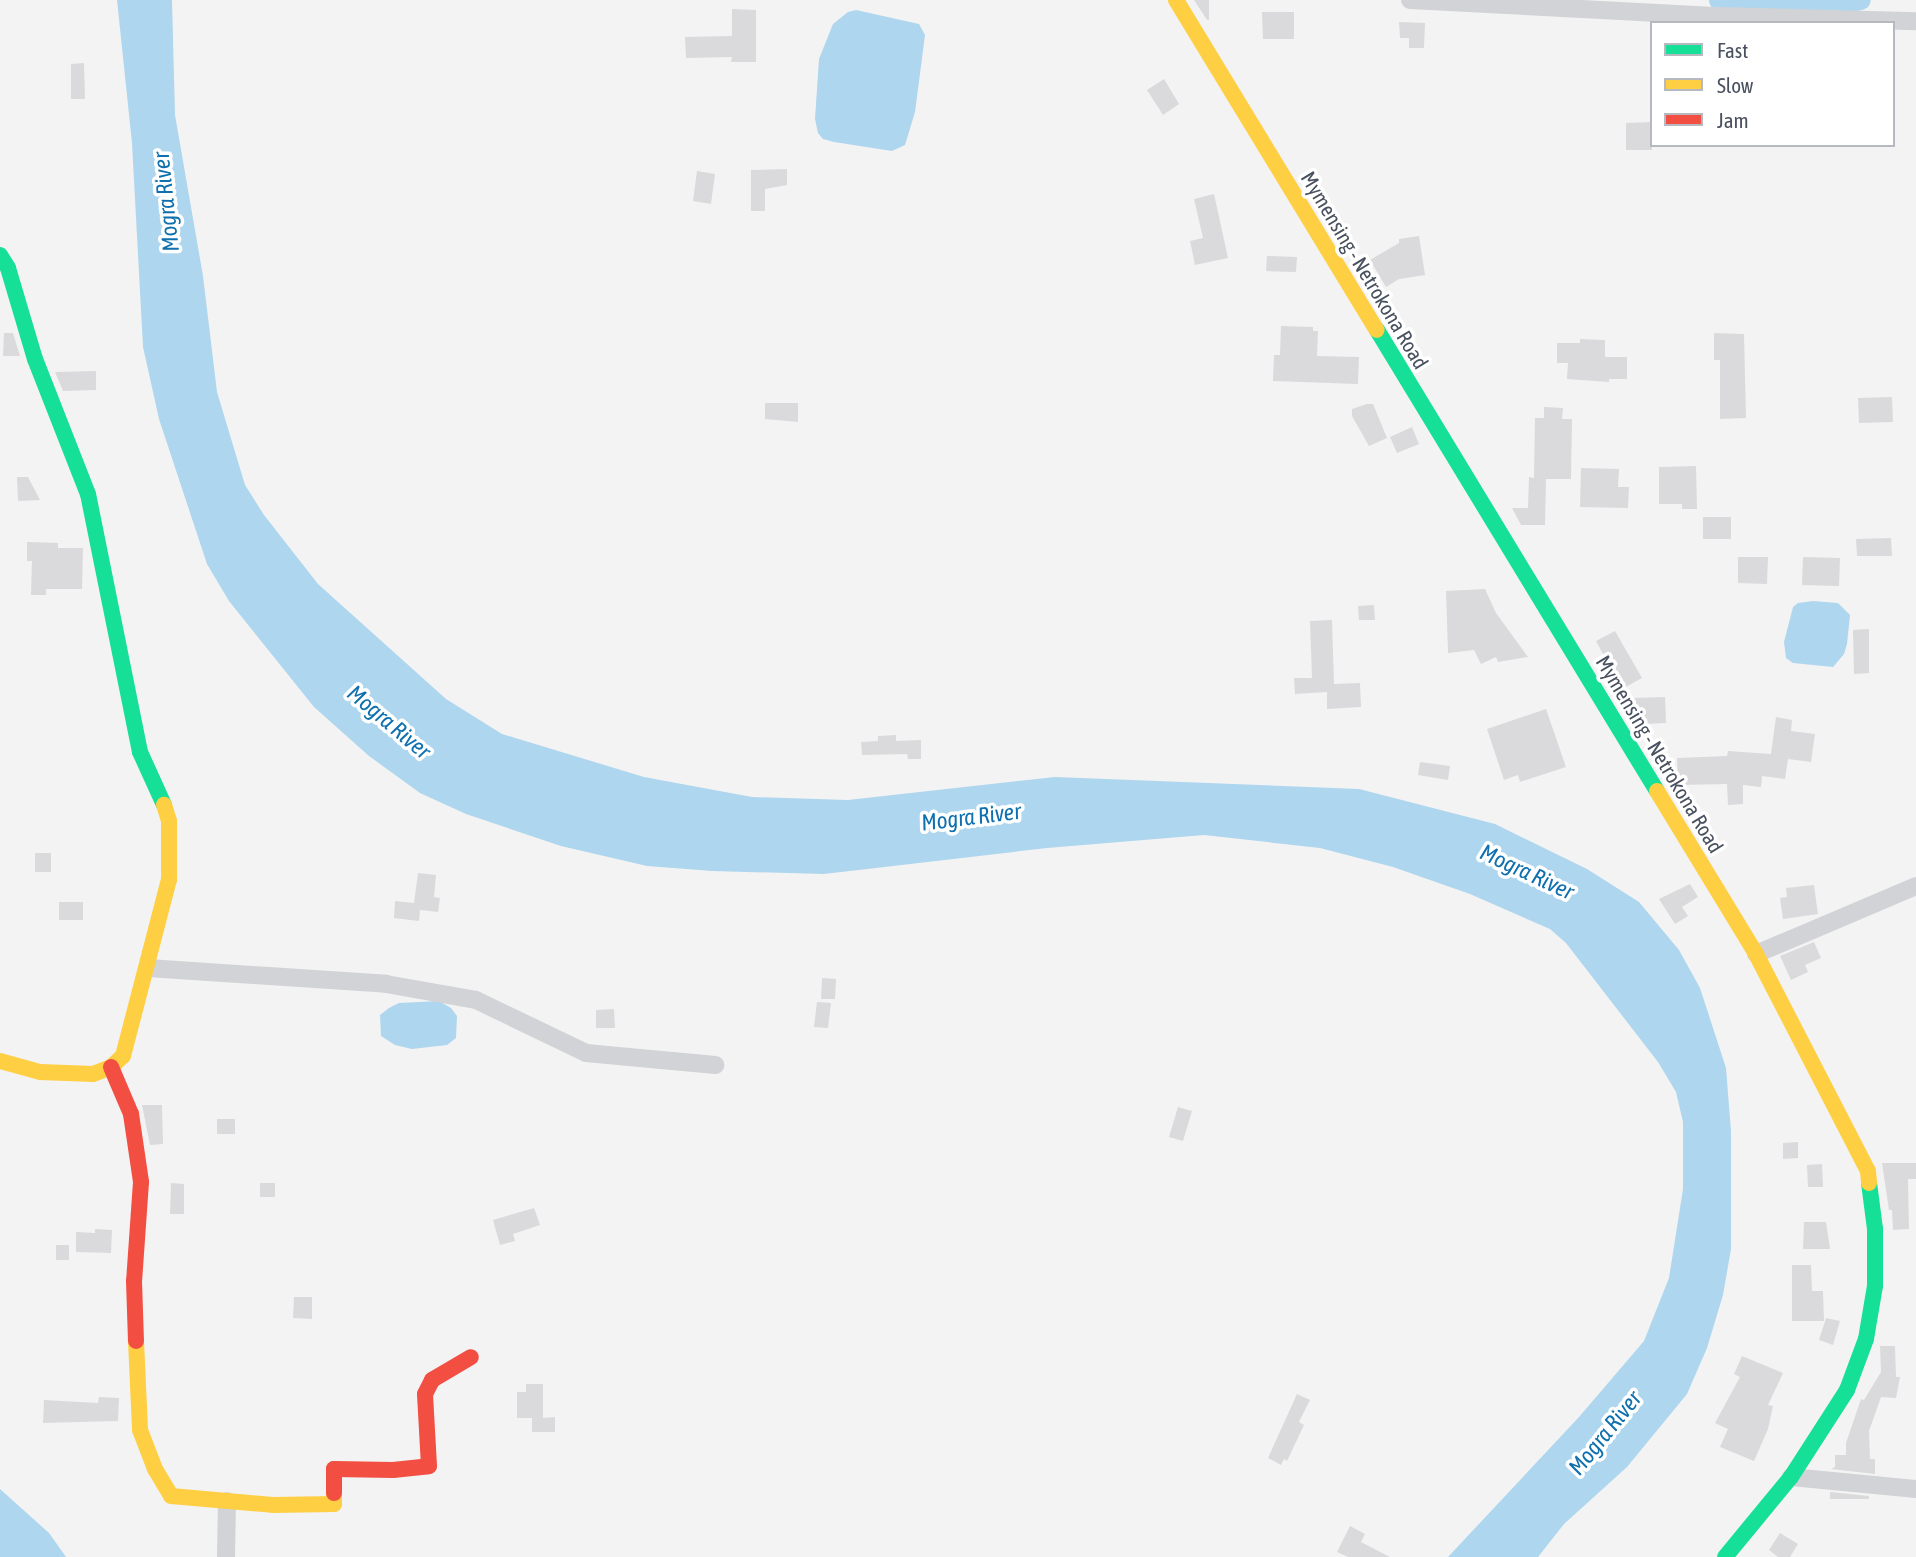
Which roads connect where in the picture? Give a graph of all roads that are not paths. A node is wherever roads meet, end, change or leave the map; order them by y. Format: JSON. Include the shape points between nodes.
{"nodes":[{"id":1,"x":1176,"y":0,"type":"edge"},
{"id":2,"x":1410,"y":0,"type":"edge"},
{"id":3,"x":1916,"y":21,"type":"edge"},
{"id":4,"x":0,"y":255,"type":"edge"},
{"id":5,"x":1916,"y":886,"type":"edge"},
{"id":6,"x":1756,"y":954,"type":"junction"},
{"id":7,"x":148,"y":968,"type":"junction"},
{"id":8,"x":0,"y":1061,"type":"edge"},
{"id":9,"x":715,"y":1065,"type":"dead end"},
{"id":10,"x":111,"y":1067,"type":"junction"},
{"id":11,"x":471,"y":1357,"type":"dead end"},
{"id":12,"x":1791,"y":1478,"type":"junction"},
{"id":13,"x":1916,"y":1489,"type":"edge"},
{"id":14,"x":227,"y":1501,"type":"junction"},
{"id":15,"x":226,"y":1557,"type":"edge"},
{"id":16,"x":1725,"y":1557,"type":"edge"}],
"edges":[{"from":1,"to":6,"type":"street","name":"Mymensing - Netrokona Road"},
{"from":2,"to":3,"type":"street"},
{"from":4,"to":7,"type":"street","via":[[8,268],[34,359],[88,494],[140,752],[169,821],[169,880]]},
{"from":5,"to":6,"type":"street"},
{"from":6,"to":12,"type":"street","name":"Mymensing - Netrokona Road","via":[[1868,1171],[1875,1229],[1875,1286],[1866,1339],[1847,1390]]},
{"from":7,"to":9,"type":"street","via":[[386,984],[476,1000],[586,1053]]},
{"from":7,"to":10,"type":"street","via":[[123,1056]]},
{"from":8,"to":10,"type":"street","via":[[70,1074],[93,1074]]},
{"from":10,"to":14,"type":"street","via":[[131,1114],[141,1182],[134,1281],[140,1430],[171,1496]]},
{"from":11,"to":14,"type":"street","via":[[432,1380],[425,1394],[429,1466],[334,1469],[334,1504]]},
{"from":12,"to":13,"type":"street"},
{"from":12,"to":16,"type":"street","name":"Mymensing - Netrokona Road"},
{"from":14,"to":15,"type":"street"}]}
